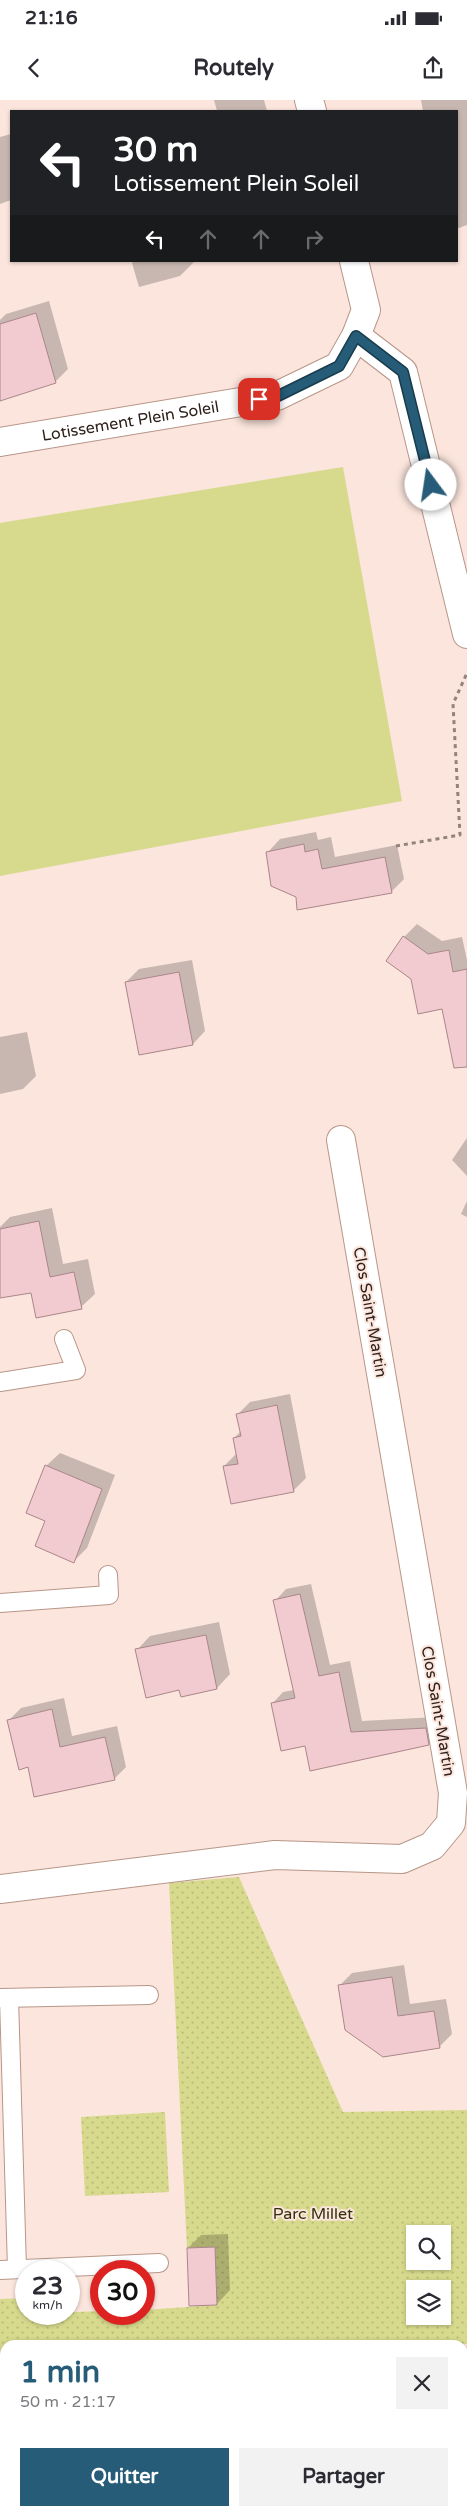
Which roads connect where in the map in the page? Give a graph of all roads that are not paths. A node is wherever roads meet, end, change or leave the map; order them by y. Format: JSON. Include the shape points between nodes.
{"nodes":[{"id":1,"x":354,"y":262,"type":"edge"},
{"id":2,"x":356,"y":336,"type":"junction"},
{"id":3,"x":0,"y":442,"type":"edge"},
{"id":4,"x":467,"y":634,"type":"edge"},
{"id":5,"x":341,"y":1140,"type":"dead end"},
{"id":6,"x":64,"y":1339,"type":"dead end"},
{"id":7,"x":0,"y":1382,"type":"edge"},
{"id":8,"x":108,"y":1576,"type":"dead end"},
{"id":9,"x":0,"y":1603,"type":"edge"},
{"id":10,"x":0,"y":1889,"type":"edge"},
{"id":11,"x":149,"y":1995,"type":"dead end"},
{"id":12,"x":4,"y":1998,"type":"edge"},
{"id":13,"x":159,"y":2263,"type":"dead end"},
{"id":14,"x":9,"y":2269,"type":"edge"}],
"edges":[{"from":1,"to":2,"type":"street","name":"Lotissement Plein Soleil","via":[[366,310]]},
{"from":2,"to":3,"type":"street","name":"Lotissement Plein Soleil","via":[[339,366],[278,396]]},
{"from":2,"to":4,"type":"street","via":[[403,372]]},
{"from":5,"to":10,"type":"street","name":"Clos Saint-Martin","via":[[453,1793],[451,1823],[432,1846],[402,1859],[275,1855]]},
{"from":6,"to":7,"type":"lane","via":[[76,1370]]},
{"from":8,"to":9,"type":"lane","via":[[109,1595]]},
{"from":11,"to":12,"type":"lane"},
{"from":12,"to":14,"type":"lane"},
{"from":13,"to":14,"type":"lane"}]}
